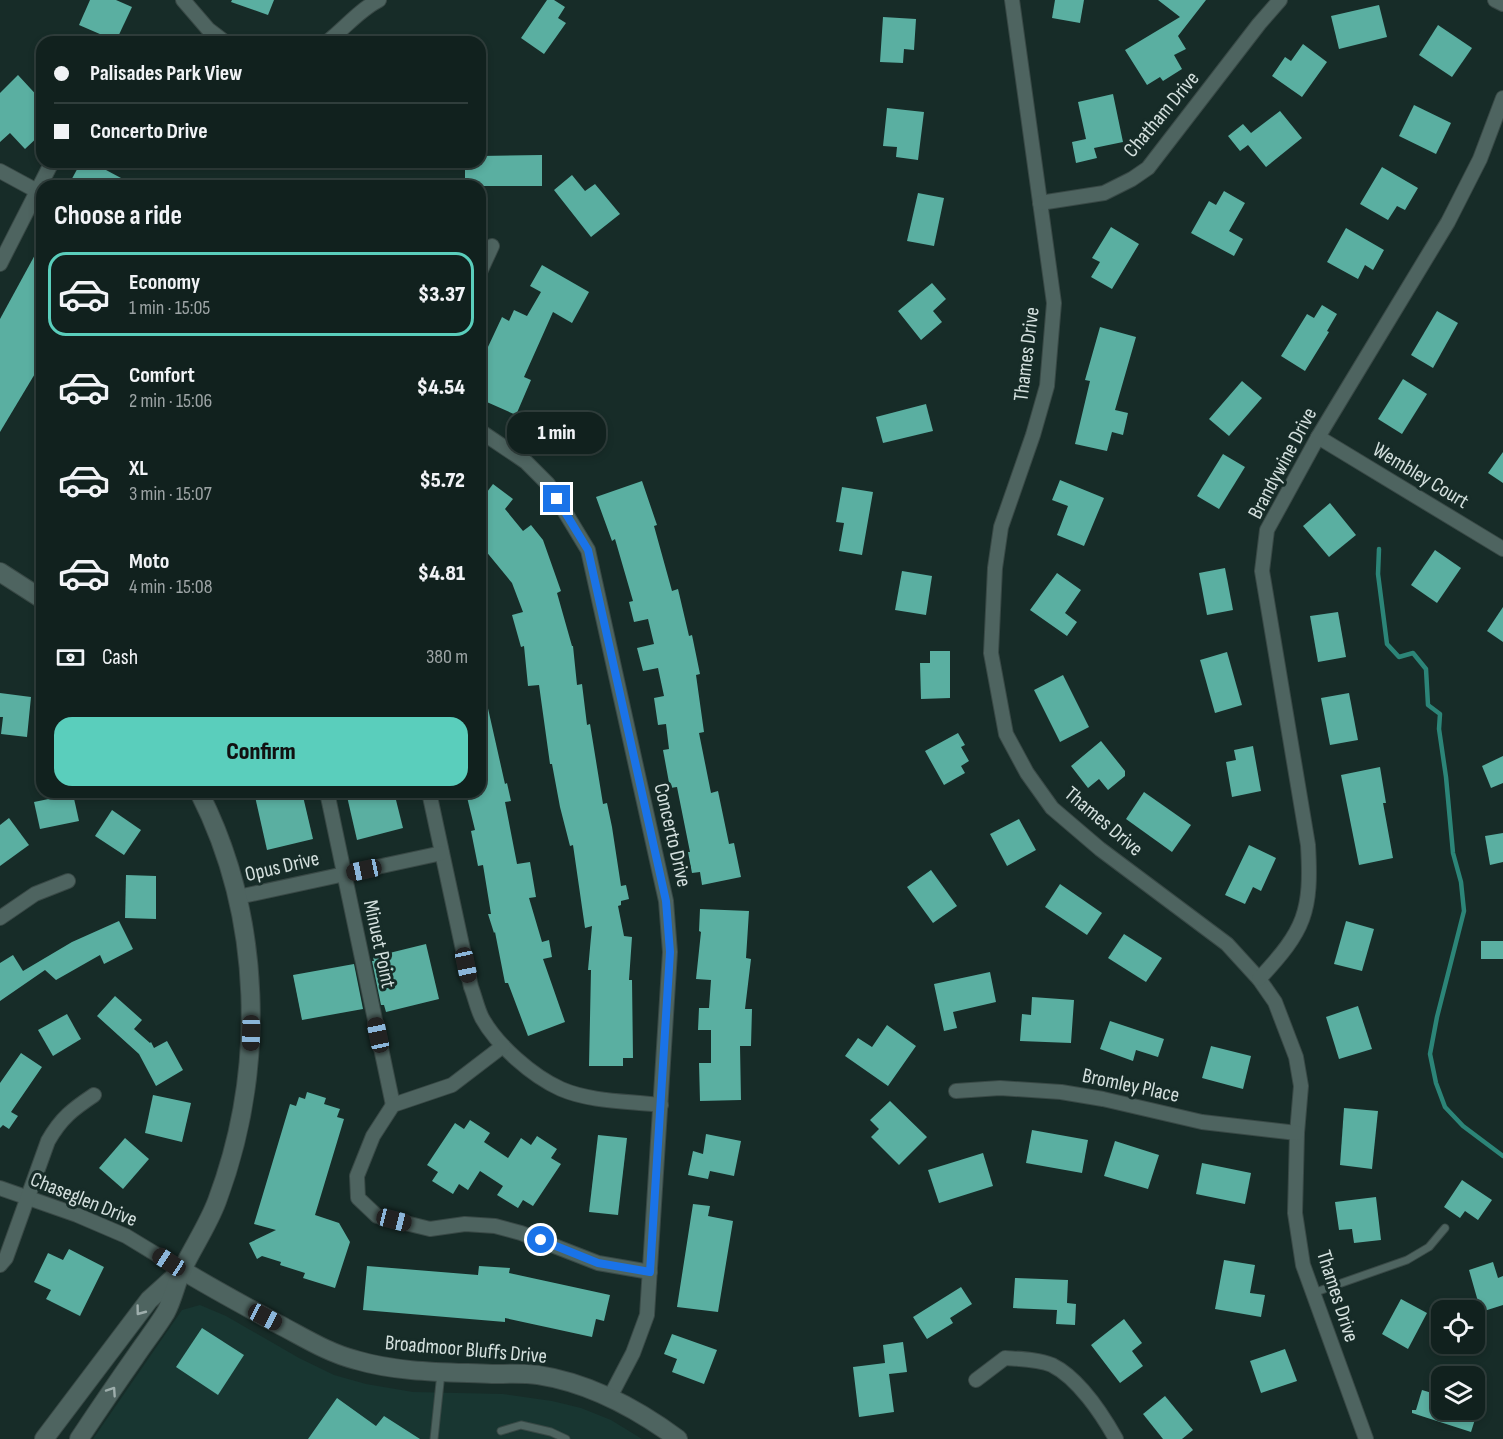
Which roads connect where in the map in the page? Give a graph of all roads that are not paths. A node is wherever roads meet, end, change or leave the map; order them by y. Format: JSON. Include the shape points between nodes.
{"nodes":[{"id":1,"x":183,"y":0,"type":"edge"},
{"id":2,"x":379,"y":0,"type":"edge"},
{"id":3,"x":1012,"y":0,"type":"edge"},
{"id":4,"x":1280,"y":0,"type":"edge"},
{"id":5,"x":1495,"y":0,"type":"edge"},
{"id":6,"x":1503,"y":4,"type":"edge"},
{"id":7,"x":216,"y":36,"type":"edge"},
{"id":8,"x":335,"y":36,"type":"edge"},
{"id":9,"x":1503,"y":98,"type":"edge"},
{"id":10,"x":0,"y":171,"type":"edge"},
{"id":11,"x":36,"y":189,"type":"edge"},
{"id":12,"x":36,"y":192,"type":"edge"},
{"id":13,"x":1040,"y":203,"type":"junction"},
{"id":14,"x":492,"y":246,"type":"dead end"},
{"id":15,"x":486,"y":259,"type":"edge"},
{"id":16,"x":0,"y":264,"type":"edge"},
{"id":17,"x":486,"y":435,"type":"edge"},
{"id":18,"x":1318,"y":437,"type":"junction"},
{"id":19,"x":1503,"y":549,"type":"edge"},
{"id":20,"x":0,"y":572,"type":"edge"},
{"id":21,"x":36,"y":595,"type":"edge"},
{"id":22,"x":202,"y":798,"type":"edge"},
{"id":23,"x":328,"y":798,"type":"edge"},
{"id":24,"x":430,"y":798,"type":"edge"},
{"id":25,"x":442,"y":854,"type":"junction"},
{"id":26,"x":344,"y":874,"type":"junction"},
{"id":27,"x":68,"y":881,"type":"dead end"},
{"id":28,"x":238,"y":897,"type":"junction"},
{"id":29,"x":0,"y":918,"type":"edge"},
{"id":30,"x":1259,"y":979,"type":"junction"},
{"id":31,"x":503,"y":1046,"type":"junction"},
{"id":32,"x":956,"y":1091,"type":"dead end"},
{"id":33,"x":94,"y":1095,"type":"dead end"},
{"id":34,"x":393,"y":1105,"type":"junction"},
{"id":35,"x":661,"y":1105,"type":"junction"},
{"id":36,"x":1297,"y":1133,"type":"junction"},
{"id":37,"x":0,"y":1188,"type":"edge"},
{"id":38,"x":27,"y":1198,"type":"junction"},
{"id":39,"x":1445,"y":1228,"type":"dead end"},
{"id":40,"x":0,"y":1265,"type":"edge"},
{"id":41,"x":182,"y":1270,"type":"junction"},
{"id":42,"x":650,"y":1272,"type":"junction"},
{"id":43,"x":1313,"y":1293,"type":"junction"},
{"id":44,"x":441,"y":1372,"type":"junction"},
{"id":45,"x":976,"y":1380,"type":"dead end"},
{"id":46,"x":610,"y":1397,"type":"junction"},
{"id":47,"x":501,"y":1431,"type":"dead end"},
{"id":48,"x":44,"y":1439,"type":"edge"},
{"id":49,"x":79,"y":1439,"type":"edge"},
{"id":50,"x":434,"y":1439,"type":"edge"},
{"id":51,"x":564,"y":1439,"type":"edge"},
{"id":52,"x":678,"y":1439,"type":"edge"},
{"id":53,"x":1116,"y":1439,"type":"edge"},
{"id":54,"x":1366,"y":1439,"type":"edge"}],
"edges":[{"from":1,"to":7,"type":"street"},
{"from":2,"to":8,"type":"street","via":[[365,7]]},
{"from":3,"to":13,"type":"street","name":"Thames Drive"},
{"from":4,"to":13,"type":"street","name":"Chatham Drive","via":[[1148,168],[1104,194]]},
{"from":5,"to":6,"type":"street"},
{"from":9,"to":18,"type":"street","name":"Brandywine Drive","via":[[1480,159],[1448,222]]},
{"from":10,"to":11,"type":"street"},
{"from":12,"to":16,"type":"street"},
{"from":13,"to":30,"type":"street","name":"Thames Drive","via":[[1054,303],[1047,386],[1001,527],[991,612],[991,653],[1006,734],[1052,808],[1227,944]]},
{"from":14,"to":15,"type":"street"},
{"from":17,"to":35,"type":"street","name":"Concerto Drive","via":[[526,462],[548,484],[588,550],[666,901],[670,952]]},
{"from":18,"to":19,"type":"street","name":"Wembley Court"},
{"from":18,"to":30,"type":"street","name":"Brandywine Drive","via":[[1267,530],[1262,571],[1311,879],[1305,917],[1283,954]]},
{"from":20,"to":21,"type":"street"},
{"from":22,"to":28,"type":"street"},
{"from":23,"to":26,"type":"street","name":"Minuet Point"},
{"from":24,"to":25,"type":"street"},
{"from":25,"to":26,"type":"street","name":"Opus Drive"},
{"from":25,"to":31,"type":"street","via":[[471,987],[483,1018]]},
{"from":26,"to":28,"type":"street","name":"Opus Drive"},
{"from":26,"to":34,"type":"street","name":"Minuet Point"},
{"from":27,"to":29,"type":"street","via":[[35,894]]},
{"from":28,"to":41,"type":"street","via":[[251,1012],[251,1054],[244,1108],[217,1202]]},
{"from":30,"to":36,"type":"street","name":"Thames Drive","via":[[1275,1002],[1296,1057],[1301,1086]]},
{"from":31,"to":34,"type":"street","via":[[452,1085]]},
{"from":31,"to":35,"type":"street","via":[[532,1072],[561,1089],[595,1098]]},
{"from":32,"to":36,"type":"street","name":"Bromley Place","via":[[1000,1088],[1061,1092],[1202,1122]]},
{"from":33,"to":38,"type":"street","via":[[68,1112],[57,1125]]},
{"from":34,"to":42,"type":"street","via":[[373,1136],[357,1176],[358,1198],[376,1216],[430,1229],[465,1224],[495,1226],[598,1263]]},
{"from":35,"to":42,"type":"street","name":"Concerto Drive"},
{"from":36,"to":43,"type":"street","name":"Thames Drive","via":[[1295,1213],[1303,1265]]},
{"from":37,"to":38,"type":"street","name":"Chaseglen Drive"},
{"from":38,"to":40,"type":"street"},
{"from":38,"to":41,"type":"street","name":"Chaseglen Drive","via":[[126,1236]]},
{"from":39,"to":43,"type":"lane","via":[[1429,1247],[1407,1260]]},
{"from":41,"to":44,"type":"street","name":"Broadmoor Bluffs Drive","via":[[319,1346],[381,1366]]},
{"from":41,"to":48,"type":"street","one_way":true,"via":[[148,1300]]},
{"from":49,"to":41,"type":"street","one_way":true,"via":[[167,1311]]},
{"from":42,"to":46,"type":"street","name":"Concerto Drive","via":[[647,1315]]},
{"from":43,"to":54,"type":"street","name":"Thames Drive"},
{"from":44,"to":46,"type":"street","name":"Broadmoor Bluffs Drive","via":[[537,1375]]},
{"from":44,"to":50,"type":"lane"},
{"from":45,"to":53,"type":"street","via":[[1005,1358],[1051,1365],[1091,1400]]},
{"from":46,"to":52,"type":"street","name":"Broadmoor Bluffs Drive"},
{"from":47,"to":51,"type":"lane","via":[[521,1425]]}]}
